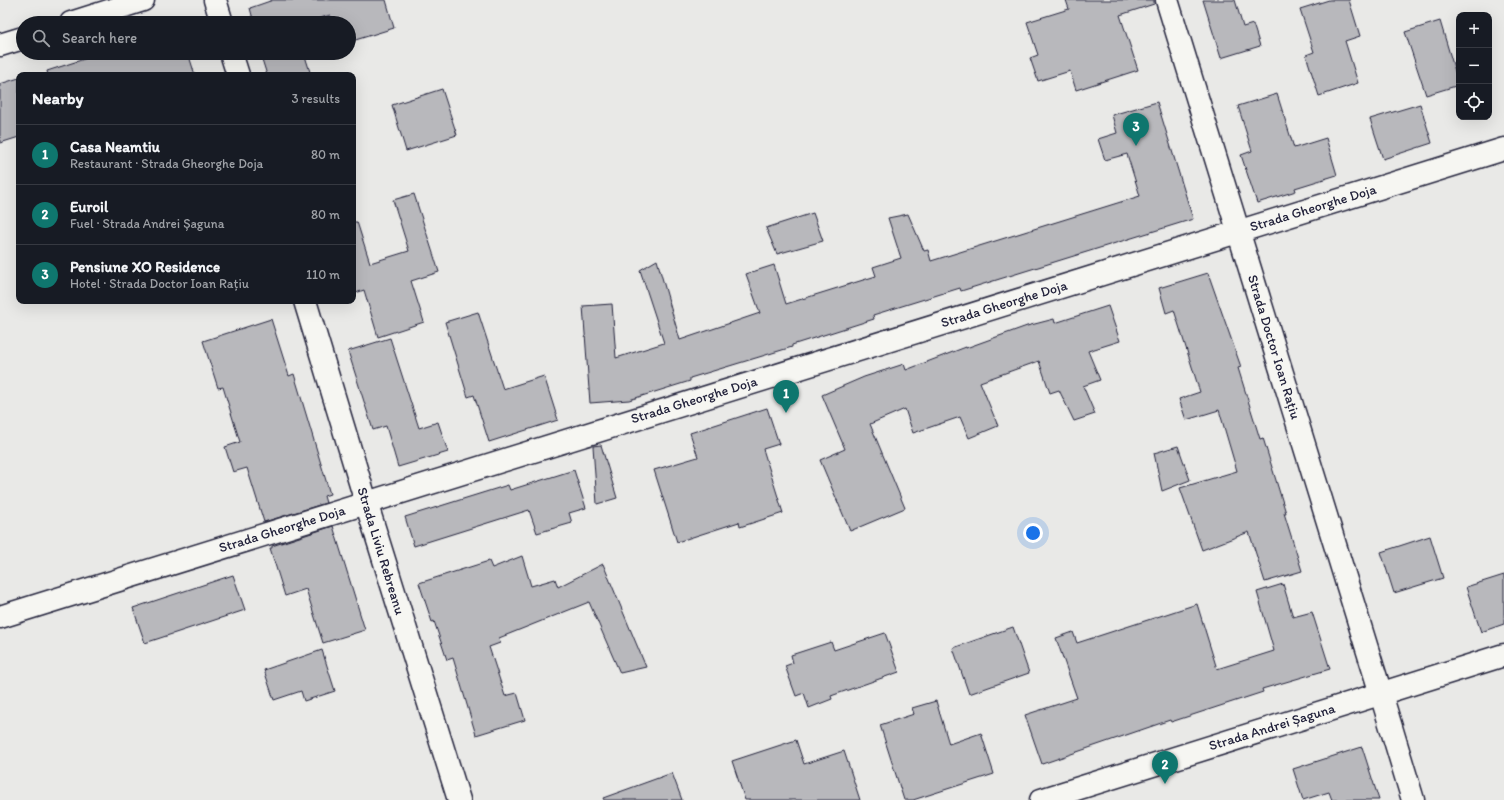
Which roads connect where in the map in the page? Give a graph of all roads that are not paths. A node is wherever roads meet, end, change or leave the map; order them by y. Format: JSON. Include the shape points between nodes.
{"nodes":[{"id":1,"x":143,"y":0,"type":"edge"},
{"id":2,"x":215,"y":0,"type":"edge"},
{"id":3,"x":1167,"y":0,"type":"edge"},
{"id":4,"x":92,"y":16,"type":"edge"},
{"id":5,"x":220,"y":16,"type":"edge"},
{"id":6,"x":16,"y":40,"type":"edge"},
{"id":7,"x":0,"y":46,"type":"edge"},
{"id":8,"x":233,"y":60,"type":"edge"},
{"id":9,"x":237,"y":72,"type":"edge"},
{"id":10,"x":1504,"y":149,"type":"edge"},
{"id":11,"x":1238,"y":231,"type":"junction"},
{"id":12,"x":306,"y":304,"type":"edge"},
{"id":13,"x":366,"y":502,"type":"junction"},
{"id":14,"x":0,"y":617,"type":"edge"},
{"id":15,"x":1504,"y":655,"type":"edge"},
{"id":16,"x":1381,"y":694,"type":"junction"},
{"id":17,"x":459,"y":800,"type":"edge"},
{"id":18,"x":1041,"y":800,"type":"edge"},
{"id":19,"x":1413,"y":800,"type":"edge"}],
"edges":[{"from":1,"to":4,"type":"street"},
{"from":2,"to":5,"type":"street"},
{"from":3,"to":11,"type":"street","name":"Strada Doctor Ioan Rațiu"},
{"from":6,"to":7,"type":"street"},
{"from":8,"to":9,"type":"street"},
{"from":10,"to":11,"type":"street","name":"Strada Gheorghe Doja"},
{"from":11,"to":13,"type":"street","name":"Strada Gheorghe Doja"},
{"from":11,"to":16,"type":"street","name":"Strada Doctor Ioan Rațiu"},
{"from":12,"to":13,"type":"street","name":"Strada Liviu Rebreanu"},
{"from":13,"to":14,"type":"street","name":"Strada Gheorghe Doja"},
{"from":13,"to":17,"type":"street","name":"Strada Liviu Rebreanu"},
{"from":15,"to":16,"type":"street","name":"Strada Andrei Șaguna"},
{"from":16,"to":18,"type":"street","name":"Strada Andrei Șaguna"},
{"from":16,"to":19,"type":"street","name":"Strada Doctor Ioan Rațiu"}]}
